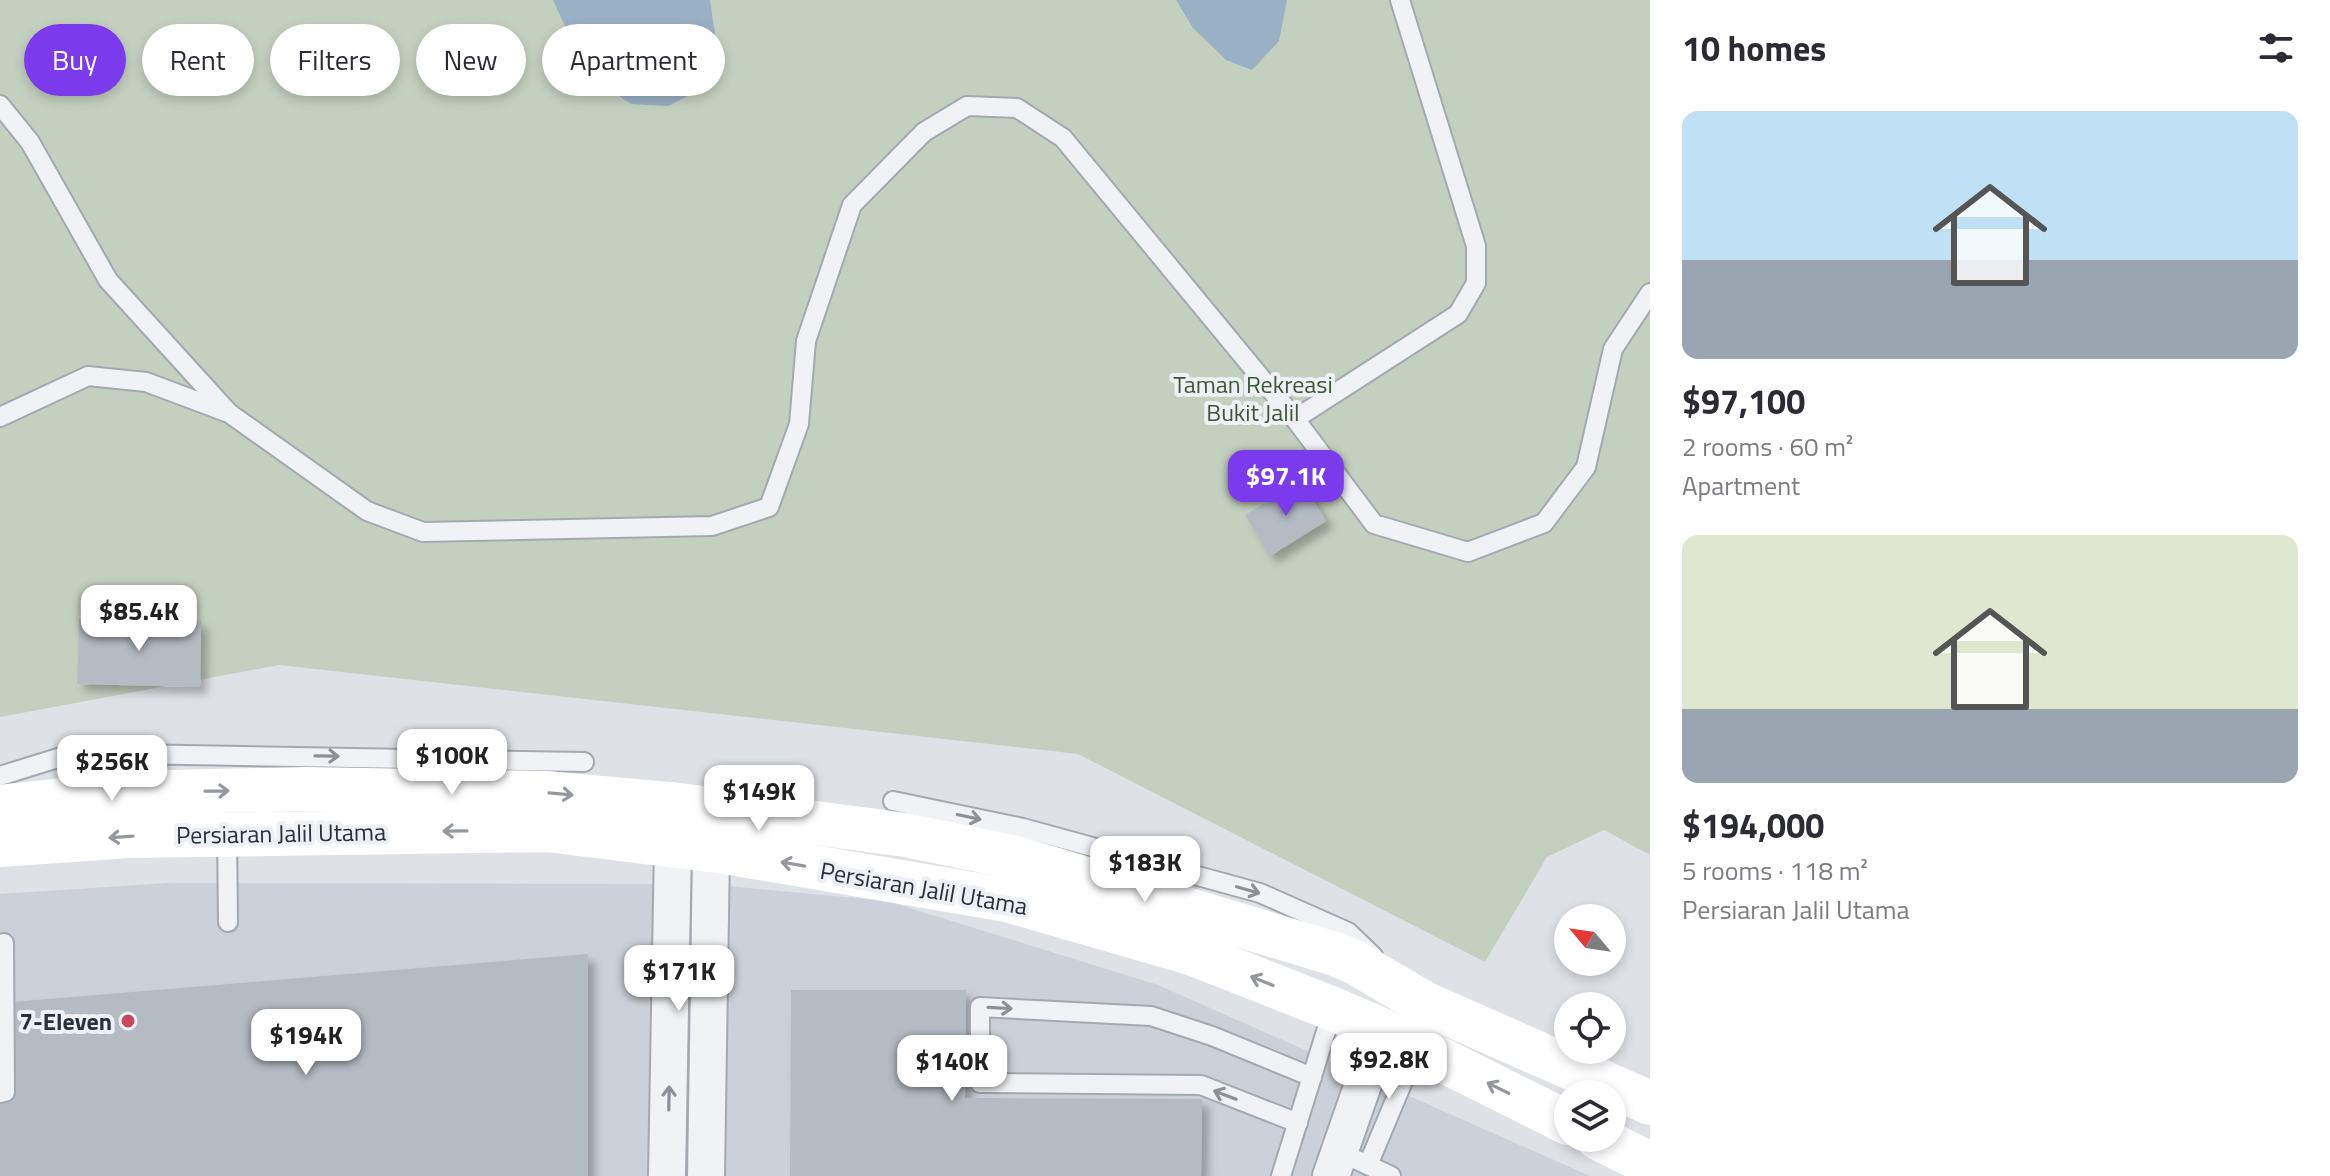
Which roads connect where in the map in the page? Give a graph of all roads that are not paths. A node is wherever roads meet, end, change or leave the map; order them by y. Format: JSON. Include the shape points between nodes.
{"nodes":[{"id":1,"x":1400,"y":0,"type":"edge"},
{"id":2,"x":0,"y":105,"type":"edge"},
{"id":3,"x":1650,"y":293,"type":"edge"},
{"id":4,"x":229,"y":413,"type":"junction"},
{"id":5,"x":0,"y":417,"type":"edge"},
{"id":6,"x":1295,"y":419,"type":"junction"},
{"id":7,"x":584,"y":762,"type":"dead end"},
{"id":8,"x":0,"y":776,"type":"edge"},
{"id":9,"x":893,"y":801,"type":"dead end"},
{"id":10,"x":0,"y":807,"type":"edge"},
{"id":11,"x":227,"y":833,"type":"junction"},
{"id":12,"x":709,"y":840,"type":"junction"},
{"id":13,"x":0,"y":845,"type":"edge"},
{"id":14,"x":228,"y":922,"type":"dead end"},
{"id":15,"x":4,"y":943,"type":"dead end"},
{"id":16,"x":671,"y":984,"type":"junction"},
{"id":17,"x":709,"y":984,"type":"junction"},
{"id":18,"x":2,"y":988,"type":"edge"},
{"id":19,"x":1424,"y":1003,"type":"junction"},
{"id":20,"x":1333,"y":1009,"type":"junction"},
{"id":21,"x":1399,"y":1039,"type":"junction"},
{"id":22,"x":1312,"y":1077,"type":"junction"},
{"id":23,"x":0,"y":1093,"type":"edge"},
{"id":24,"x":1650,"y":1103,"type":"edge"},
{"id":25,"x":1554,"y":1116,"type":"edge"},
{"id":26,"x":1298,"y":1123,"type":"junction"},
{"id":27,"x":1626,"y":1152,"type":"edge"},
{"id":28,"x":1346,"y":1164,"type":"edge"},
{"id":29,"x":1650,"y":1164,"type":"edge"},
{"id":30,"x":667,"y":1176,"type":"edge"},
{"id":31,"x":706,"y":1176,"type":"edge"},
{"id":32,"x":1281,"y":1176,"type":"edge"},
{"id":33,"x":1391,"y":1176,"type":"edge"}],
"edges":[{"from":1,"to":6,"type":"lane","via":[[1476,246],[1476,283],[1458,314]]},
{"from":2,"to":4,"type":"lane","via":[[30,142],[108,280]]},
{"from":3,"to":6,"type":"lane","via":[[1613,349],[1586,467],[1544,523],[1468,552],[1374,524]]},
{"from":4,"to":5,"type":"lane","via":[[146,382],[88,376]]},
{"from":4,"to":6,"type":"lane","via":[[367,511],[423,532],[712,526],[769,507],[799,424],[806,341],[852,205],[924,132],[967,106],[1017,108],[1063,138]]},
{"from":8,"to":7,"type":"lane","one_way":true,"via":[[74,753]]},
{"from":9,"to":19,"type":"lane","one_way":true,"via":[[1023,828],[1260,893],[1348,932]]},
{"from":10,"to":12,"type":"street","name":"Persiaran Jalil Utama","one_way":true,"via":[[126,793],[546,793],[679,805]]},
{"from":12,"to":11,"type":"street","name":"Persiaran Jalil Utama","one_way":true,"via":[[547,830]]},
{"from":11,"to":13,"type":"street","name":"Persiaran Jalil Utama","one_way":true},
{"from":11,"to":14,"type":"lane"},
{"from":12,"to":16,"type":"street"},
{"from":12,"to":17,"type":"street"},
{"from":12,"to":19,"type":"street","name":"Persiaran Jalil Utama","via":[[906,835],[1017,858],[1335,954]]},
{"from":20,"to":12,"type":"street","name":"Persiaran Jalil Utama","one_way":true,"via":[[1191,953],[1007,900]]},
{"from":15,"to":18,"type":"lane"},
{"from":16,"to":17,"type":"street"},
{"from":30,"to":16,"type":"street","one_way":true},
{"from":17,"to":31,"type":"street"},
{"from":18,"to":23,"type":"lane","via":[[5,1092]]},
{"from":19,"to":24,"type":"street","name":"Persiaran Jalil Utama"},
{"from":20,"to":21,"type":"street","name":"Persiaran Jalil Utama"},
{"from":20,"to":22,"type":"lane"},
{"from":25,"to":21,"type":"street","name":"Persiaran Jalil Utama","one_way":true},
{"from":21,"to":28,"type":"street"},
{"from":22,"to":26,"type":"lane"},
{"from":26,"to":22,"type":"lane","one_way":true,"via":[[1201,1085],[980,1083],[980,1007],[1151,1016]]},
{"from":26,"to":32,"type":"lane"},
{"from":27,"to":29,"type":"street"},
{"from":28,"to":33,"type":"lane"}]}
